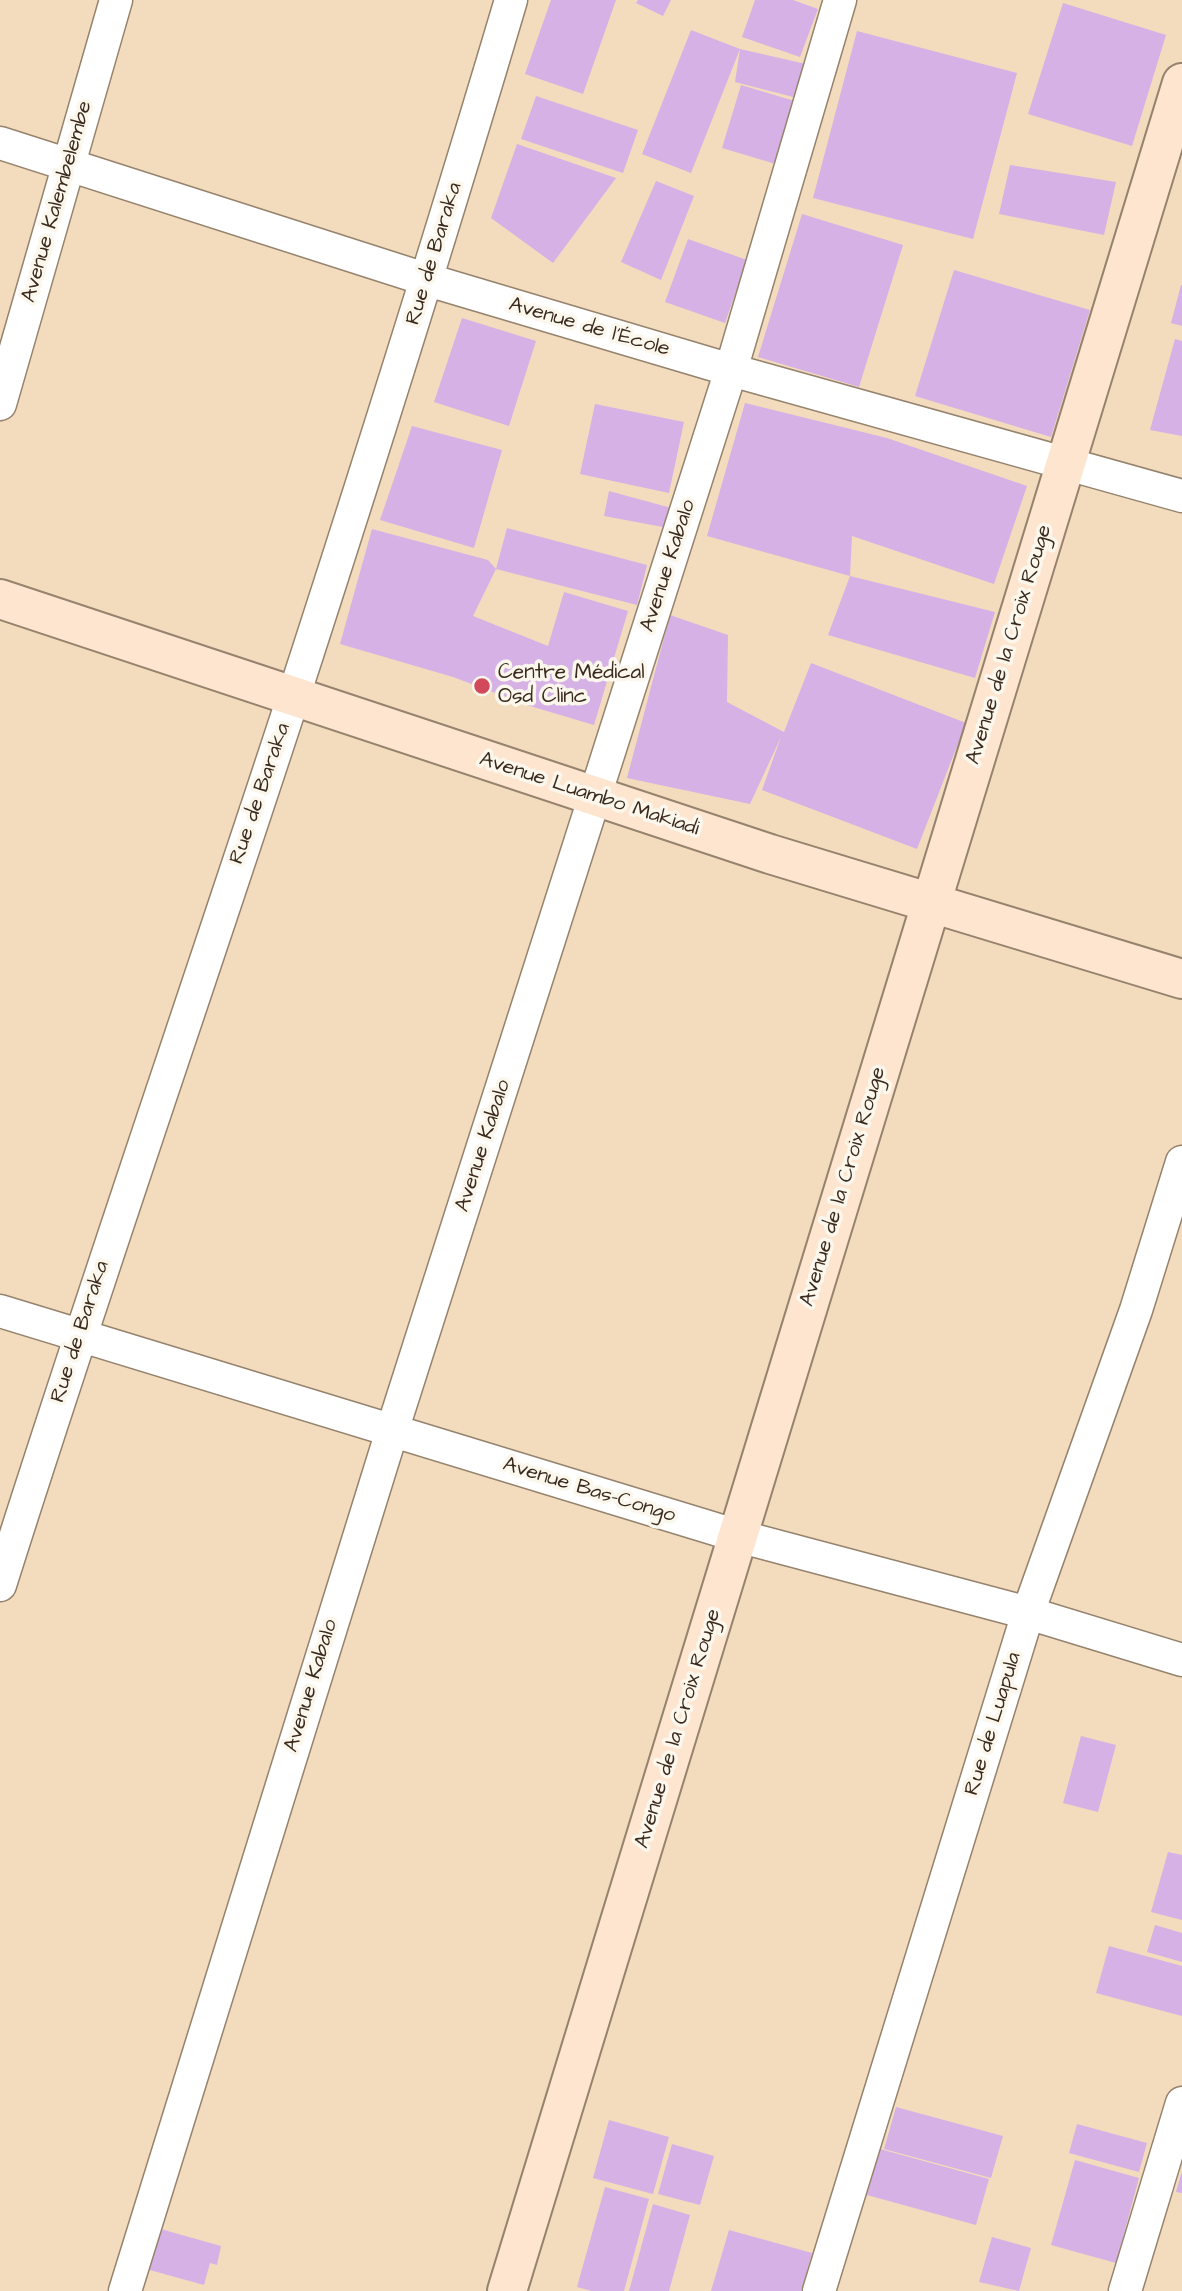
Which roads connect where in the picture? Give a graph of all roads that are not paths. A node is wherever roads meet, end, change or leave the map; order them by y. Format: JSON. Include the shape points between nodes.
{"nodes":[{"id":1,"x":116,"y":0,"type":"edge"},
{"id":2,"x":512,"y":0,"type":"edge"},
{"id":3,"x":840,"y":0,"type":"edge"},
{"id":4,"x":1182,"y":83,"type":"edge"},
{"id":5,"x":0,"y":143,"type":"edge"},
{"id":6,"x":68,"y":165,"type":"junction"},
{"id":7,"x":428,"y":280,"type":"junction"},
{"id":8,"x":731,"y":370,"type":"junction"},
{"id":9,"x":0,"y":404,"type":"edge"},
{"id":10,"x":1066,"y":461,"type":"junction"},
{"id":11,"x":1182,"y":496,"type":"edge"},
{"id":12,"x":0,"y":599,"type":"edge"},
{"id":13,"x":293,"y":697,"type":"junction"},
{"id":14,"x":596,"y":797,"type":"junction"},
{"id":15,"x":930,"y":904,"type":"junction"},
{"id":16,"x":1182,"y":979,"type":"edge"},
{"id":17,"x":1182,"y":1162,"type":"edge"},
{"id":18,"x":0,"y":1311,"type":"edge"},
{"id":19,"x":79,"y":1336,"type":"junction"},
{"id":20,"x":392,"y":1431,"type":"junction"},
{"id":21,"x":738,"y":1536,"type":"junction"},
{"id":22,"x":0,"y":1585,"type":"edge"},
{"id":23,"x":1028,"y":1613,"type":"junction"},
{"id":24,"x":1182,"y":1660,"type":"edge"},
{"id":25,"x":1182,"y":2103,"type":"edge"},
{"id":26,"x":125,"y":2291,"type":"edge"},
{"id":27,"x":507,"y":2291,"type":"edge"},
{"id":28,"x":819,"y":2291,"type":"edge"},
{"id":29,"x":1125,"y":2291,"type":"edge"}],
"edges":[{"from":1,"to":6,"type":"street","name":"Avenue Kalembelembe"},
{"from":2,"to":7,"type":"street","name":"Rue de Baraka"},
{"from":3,"to":8,"type":"street","name":"Avenue Kabalo"},
{"from":4,"to":10,"type":"street","name":"Avenue de la Croix Rouge"},
{"from":5,"to":6,"type":"street","name":"Avenue de l’École"},
{"from":6,"to":7,"type":"street","name":"Avenue de l’École"},
{"from":6,"to":9,"type":"street","name":"Avenue Kalembelembe"},
{"from":7,"to":8,"type":"street","name":"Avenue de l’École"},
{"from":7,"to":13,"type":"street","name":"Rue de Baraka"},
{"from":8,"to":10,"type":"street","name":"Avenue de l’École"},
{"from":8,"to":14,"type":"street","name":"Avenue Kabalo"},
{"from":10,"to":11,"type":"street","name":"Avenue de l’École"},
{"from":10,"to":15,"type":"street","name":"Avenue de la Croix Rouge"},
{"from":12,"to":13,"type":"street","name":"Avenue Luambo Makiadi"},
{"from":13,"to":14,"type":"street","name":"Avenue Luambo Makiadi"},
{"from":13,"to":19,"type":"street","name":"Rue de Baraka"},
{"from":14,"to":15,"type":"street","name":"Avenue Luambo Makiadi"},
{"from":14,"to":20,"type":"street","name":"Avenue Kabalo"},
{"from":15,"to":16,"type":"street","name":"Avenue Luambo Makiadi"},
{"from":15,"to":21,"type":"street","name":"Avenue de la Croix Rouge"},
{"from":17,"to":23,"type":"street","name":"Rue de Luapula","via":[[1136,1310]]},
{"from":18,"to":19,"type":"street","name":"Avenue Bas-Congo"},
{"from":19,"to":20,"type":"street","name":"Avenue Bas-Congo"},
{"from":19,"to":22,"type":"street","name":"Rue de Baraka"},
{"from":20,"to":21,"type":"street","name":"Avenue Bas-Congo"},
{"from":20,"to":26,"type":"street","name":"Avenue Kabalo"},
{"from":21,"to":23,"type":"street","name":"Avenue Bas-Congo"},
{"from":21,"to":27,"type":"street","name":"Avenue de la Croix Rouge"},
{"from":23,"to":24,"type":"street","name":"Avenue Bas-Congo"},
{"from":23,"to":28,"type":"street","name":"Rue de Luapula"},
{"from":25,"to":29,"type":"street"}]}
